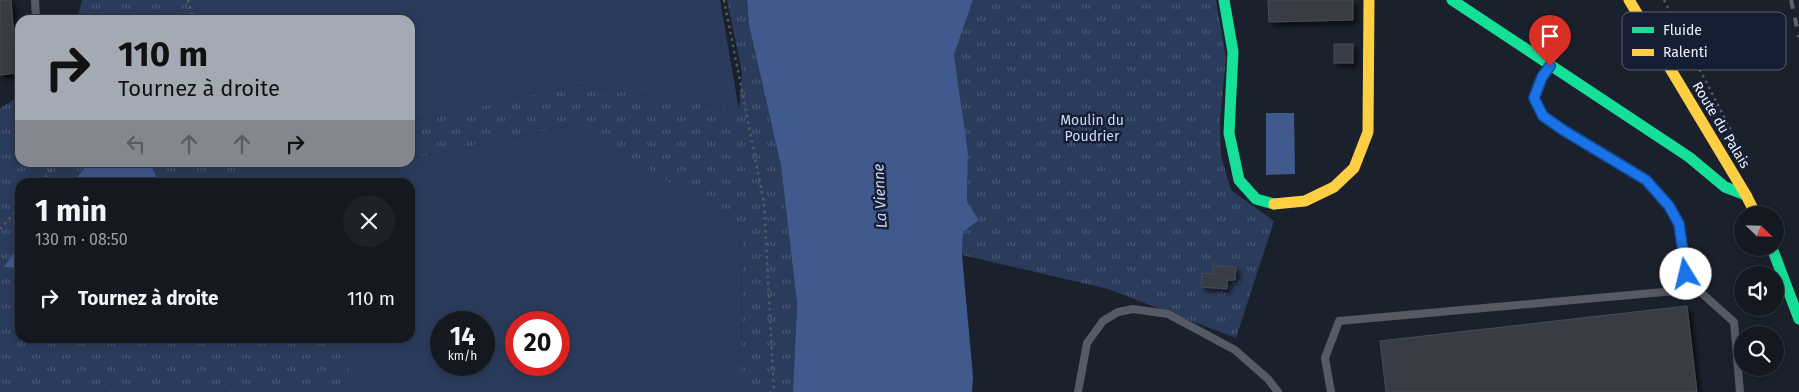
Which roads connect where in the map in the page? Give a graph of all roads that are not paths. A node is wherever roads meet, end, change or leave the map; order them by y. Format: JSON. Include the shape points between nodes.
{"nodes":[{"id":1,"x":35,"y":0,"type":"edge"},
{"id":2,"x":1224,"y":0,"type":"edge"},
{"id":3,"x":1369,"y":0,"type":"edge"},
{"id":4,"x":1452,"y":0,"type":"edge"},
{"id":5,"x":1629,"y":0,"type":"edge"},
{"id":6,"x":1636,"y":12,"type":"edge"},
{"id":7,"x":36,"y":15,"type":"edge"},
{"id":8,"x":1550,"y":66,"type":"junction"},
{"id":9,"x":1671,"y":70,"type":"edge"},
{"id":10,"x":1746,"y":195,"type":"junction"},
{"id":11,"x":1752,"y":206,"type":"edge"},
{"id":12,"x":1775,"y":256,"type":"edge"},
{"id":13,"x":1697,"y":289,"type":"junction"},
{"id":14,"x":1799,"y":319,"type":"edge"},
{"id":15,"x":1078,"y":392,"type":"edge"},
{"id":16,"x":1278,"y":392,"type":"edge"},
{"id":17,"x":1331,"y":392,"type":"edge"},
{"id":18,"x":1740,"y":392,"type":"edge"}],
"edges":[{"from":1,"to":7,"type":"lane"},
{"from":2,"to":3,"type":"street","via":[[1233,52],[1228,133],[1239,180],[1256,199],[1274,204],[1304,201],[1334,187],[1354,168],[1368,132]]},
{"from":4,"to":8,"type":"street"},
{"from":5,"to":6,"type":"street","name":"Route du Palais"},
{"from":8,"to":10,"type":"street","via":[[1688,157],[1725,187]]},
{"from":8,"to":13,"type":"lane","via":[[1534,98],[1543,116],[1646,180],[1669,206],[1679,224],[1686,274]]},
{"from":9,"to":10,"type":"street","name":"Route du Palais"},
{"from":10,"to":11,"type":"street","name":"Route du Palais"},
{"from":12,"to":14,"type":"street"},
{"from":13,"to":17,"type":"lane","via":[[1339,321],[1325,358]]},
{"from":13,"to":18,"type":"lane","via":[[1734,322]]},
{"from":15,"to":16,"type":"lane","via":[[1087,344],[1103,321],[1118,312],[1133,309],[1168,314],[1234,350]]}]}
